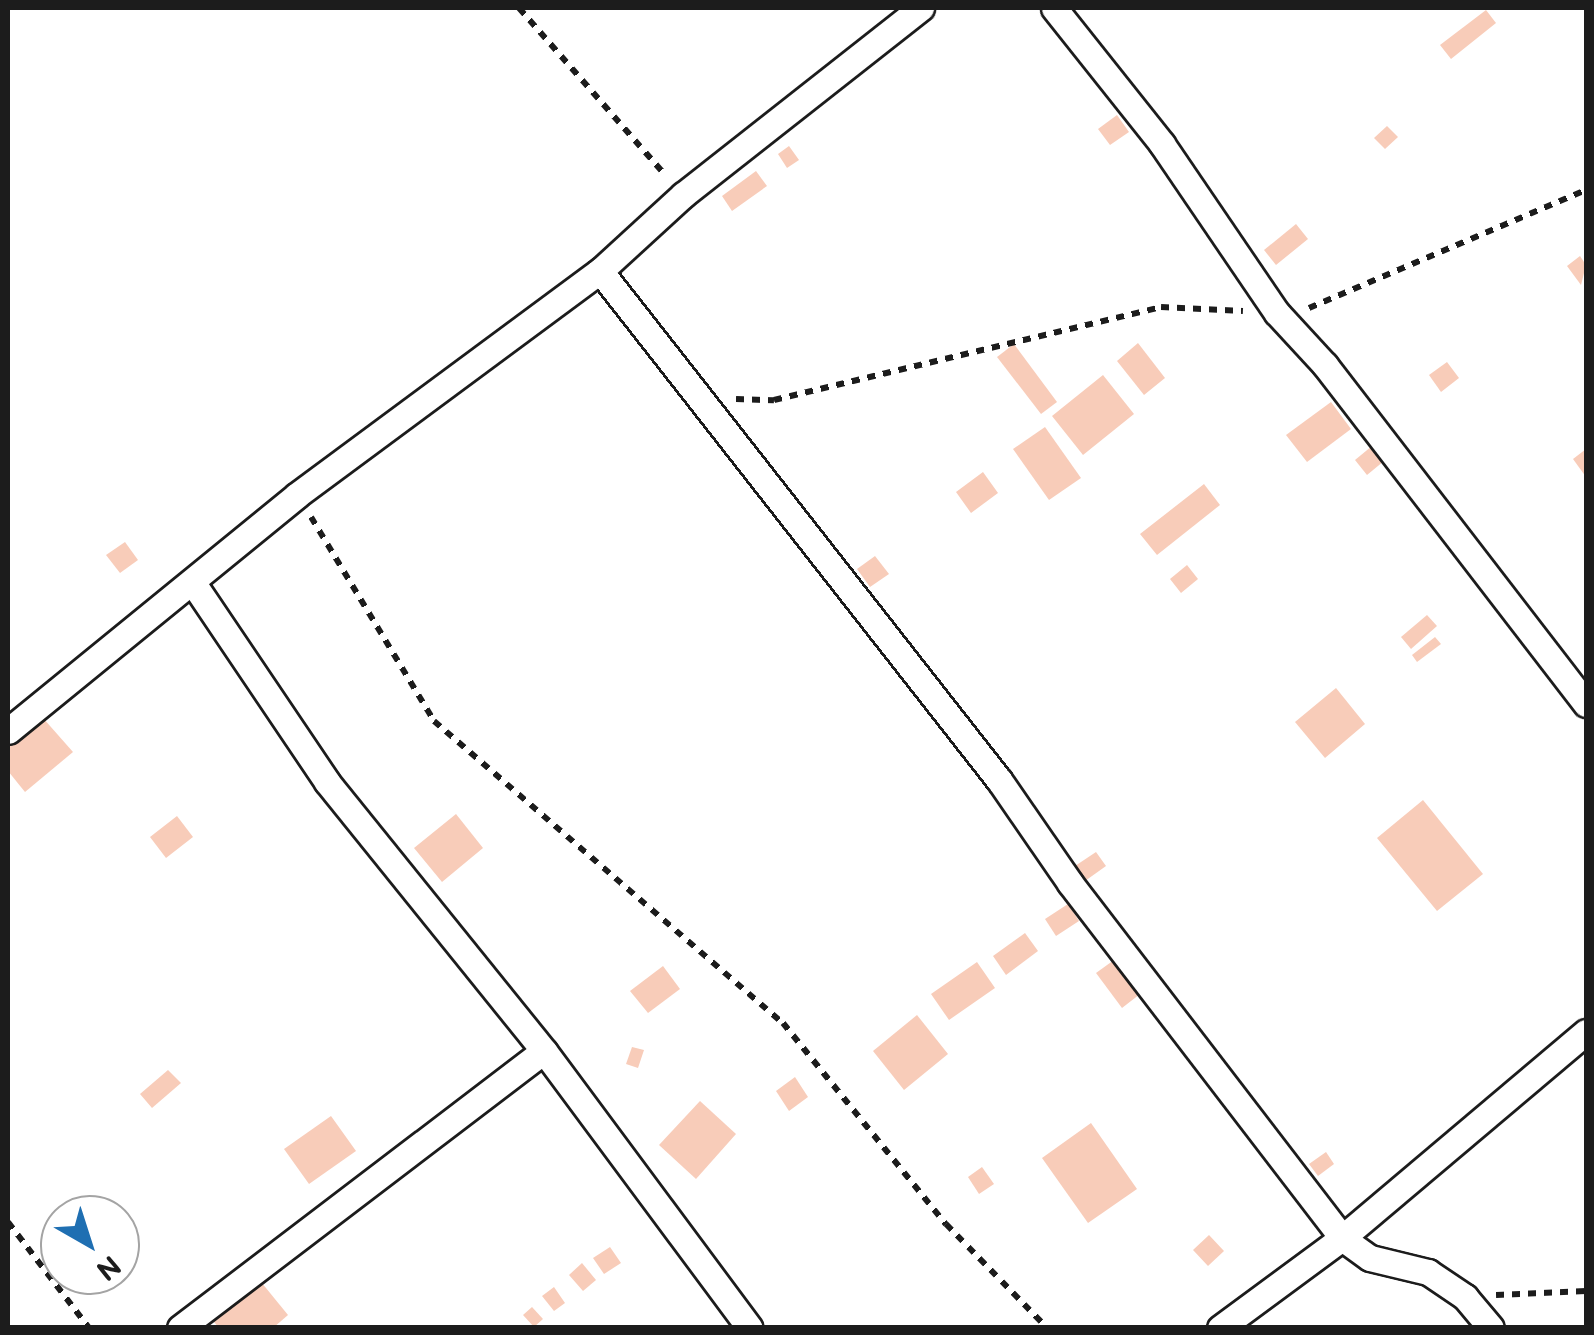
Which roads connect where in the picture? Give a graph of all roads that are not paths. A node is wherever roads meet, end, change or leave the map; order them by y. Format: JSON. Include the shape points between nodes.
{"nodes":[{"id":1,"x":921,"y":8,"type":"edge"},
{"id":2,"x":1054,"y":8,"type":"edge"},
{"id":3,"x":600,"y":271,"type":"junction"},
{"id":4,"x":193,"y":583,"type":"junction"},
{"id":5,"x":1586,"y":704,"type":"edge"},
{"id":6,"x":8,"y":732,"type":"edge"},
{"id":7,"x":1586,"y":1032,"type":"edge"},
{"id":8,"x":544,"y":1051,"type":"junction"},
{"id":9,"x":1342,"y":1238,"type":"junction"},
{"id":10,"x":180,"y":1328,"type":"edge"},
{"id":11,"x":750,"y":1328,"type":"edge"},
{"id":12,"x":1220,"y":1328,"type":"edge"},
{"id":13,"x":1491,"y":1328,"type":"edge"}],
"edges":[{"from":1,"to":3,"type":"street","via":[[683,195]]},
{"from":2,"to":5,"type":"street","via":[[1162,144],[1277,312]]},
{"from":3,"to":4,"type":"street","via":[[297,494]]},
{"from":3,"to":9,"type":"street","via":[[1000,780],[1070,883]]},
{"from":4,"to":6,"type":"street"},
{"from":4,"to":8,"type":"street","via":[[327,782]]},
{"from":7,"to":9,"type":"street"},
{"from":8,"to":10,"type":"street"},
{"from":8,"to":11,"type":"street"},
{"from":9,"to":12,"type":"street"},
{"from":9,"to":13,"type":"street","via":[[1370,1258],[1428,1272],[1465,1297]]}]}
